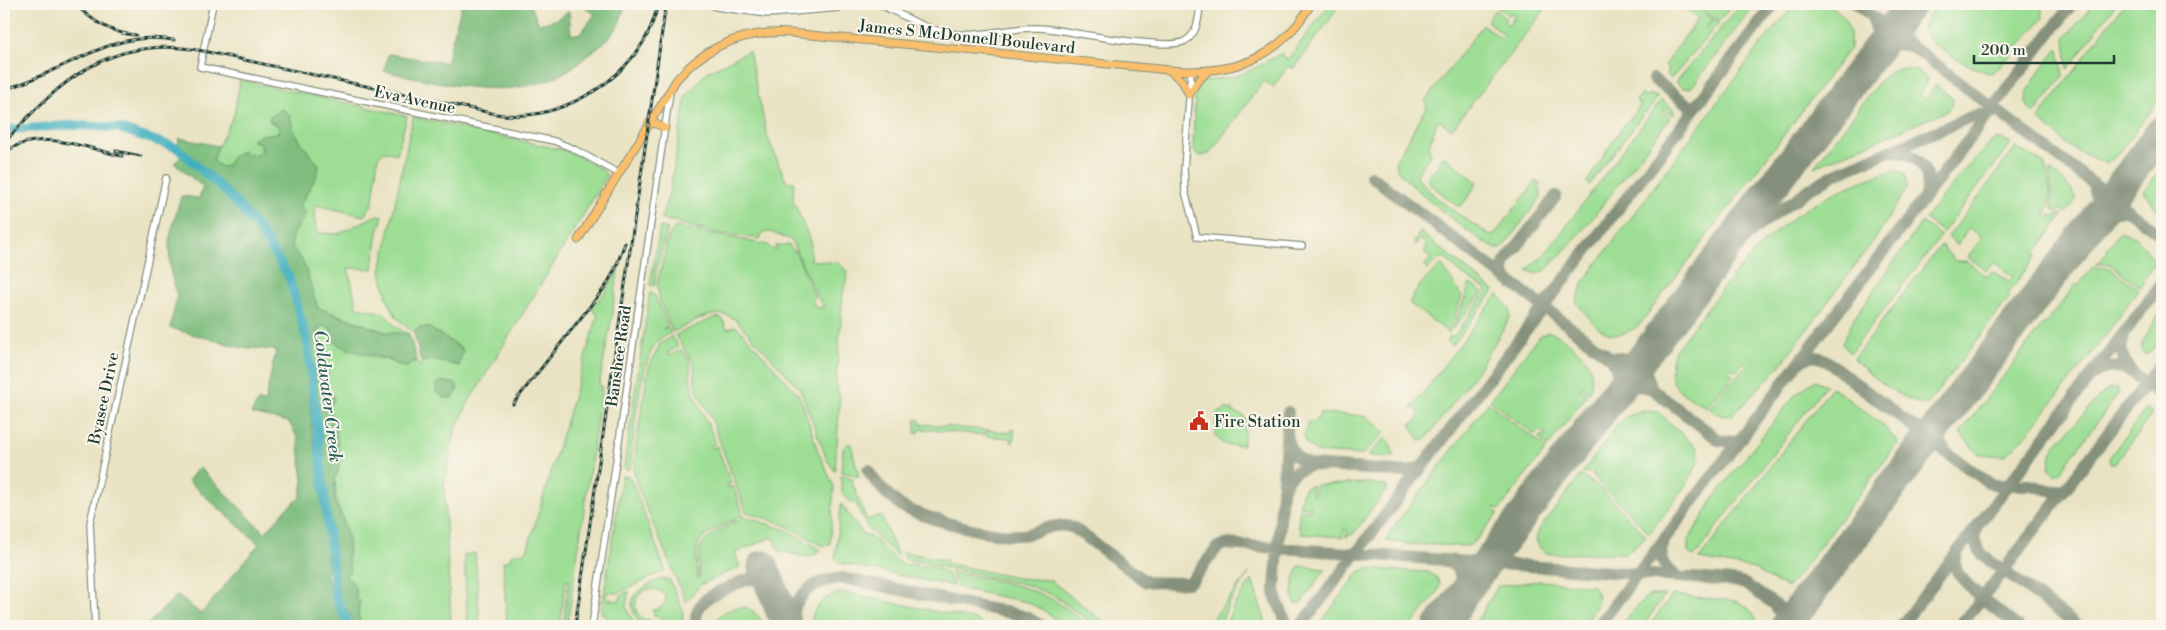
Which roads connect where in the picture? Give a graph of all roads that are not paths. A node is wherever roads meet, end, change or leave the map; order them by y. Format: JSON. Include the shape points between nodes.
{"nodes":[{"id":1,"x":213,"y":4,"type":"edge"},
{"id":2,"x":711,"y":4,"type":"edge"},
{"id":3,"x":844,"y":4,"type":"edge"},
{"id":4,"x":878,"y":4,"type":"edge"},
{"id":5,"x":1200,"y":4,"type":"edge"},
{"id":6,"x":1311,"y":4,"type":"edge"},
{"id":7,"x":835,"y":6,"type":"edge"},
{"id":8,"x":1168,"y":70,"type":"junction"},
{"id":9,"x":1208,"y":71,"type":"junction"},
{"id":10,"x":1191,"y":72,"type":"junction"},
{"id":11,"x":671,"y":90,"type":"junction"},
{"id":12,"x":1189,"y":95,"type":"junction"},
{"id":13,"x":649,"y":124,"type":"junction"},
{"id":14,"x":665,"y":128,"type":"junction"},
{"id":15,"x":618,"y":173,"type":"junction"},
{"id":16,"x":166,"y":178,"type":"dead end"},
{"id":17,"x":578,"y":240,"type":"dead end"},
{"id":18,"x":1302,"y":246,"type":"dead end"},
{"id":19,"x":95,"y":626,"type":"edge"},
{"id":20,"x":592,"y":626,"type":"edge"}],
"edges":[{"from":1,"to":15,"type":"street","name":"Eva Avenue","via":[[200,67],[554,142]]},
{"from":2,"to":7,"type":"street","via":[[768,14],[799,13]]},
{"from":3,"to":7,"type":"street","via":[[839,8]]},
{"from":4,"to":5,"type":"street","via":[[930,28],[959,35],[1036,27],[1167,44],[1186,41],[1193,34]]},
{"from":6,"to":9,"type":"main road","name":"James S McDonnell Boulevard","via":[[1293,30],[1268,52],[1238,66]]},
{"from":8,"to":10,"type":"main road","name":"James S McDonnell Boulevard"},
{"from":8,"to":11,"type":"main road","name":"James S McDonnell Boulevard","via":[[773,32],[744,36],[715,47],[688,68]]},
{"from":8,"to":12,"type":"main road","via":[[1182,81]]},
{"from":9,"to":10,"type":"main road","name":"James S McDonnell Boulevard"},
{"from":9,"to":12,"type":"main road"},
{"from":10,"to":12,"type":"street"},
{"from":11,"to":13,"type":"main road","name":"James S McDonnell Boulevard"},
{"from":11,"to":14,"type":"street","name":"Banshee Road"},
{"from":12,"to":18,"type":"street","via":[[1185,191],[1198,237]]},
{"from":13,"to":14,"type":"main road"},
{"from":13,"to":15,"type":"main road","name":"James S McDonnell Boulevard"},
{"from":14,"to":20,"type":"street","name":"Banshee Road"},
{"from":15,"to":17,"type":"main road","name":"James S McDonnell Boulevard"},
{"from":16,"to":19,"type":"street","name":"Byasee Drive","via":[[90,523]]}]}
